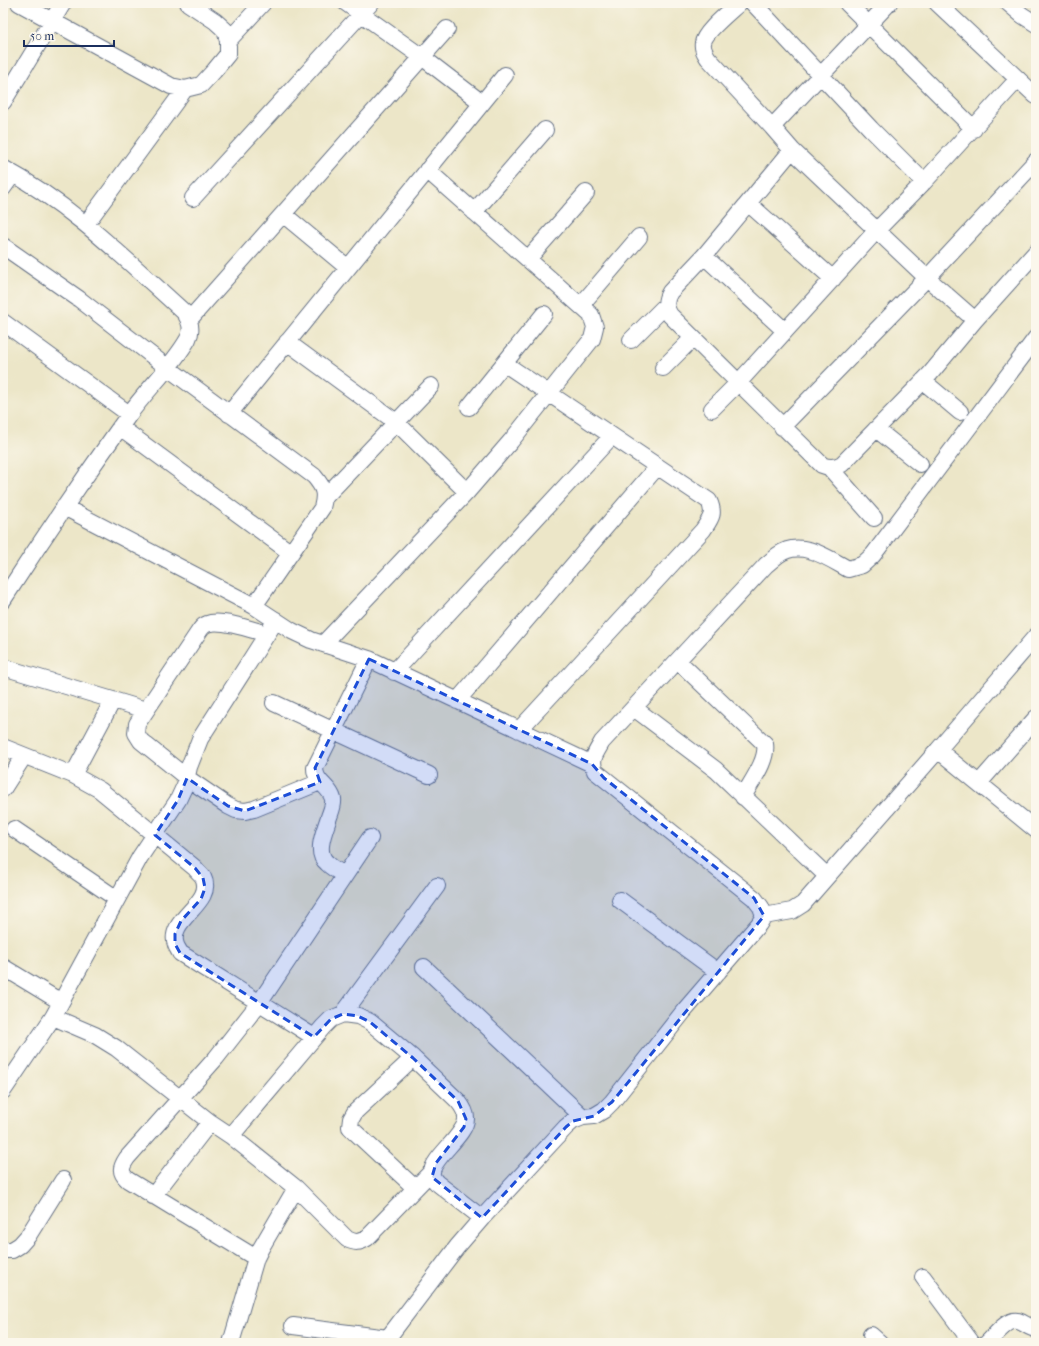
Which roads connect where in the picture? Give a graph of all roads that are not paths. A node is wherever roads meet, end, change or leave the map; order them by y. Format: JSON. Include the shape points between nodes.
{"nodes":[{"id":1,"x":19,"y":3,"type":"edge"},
{"id":2,"x":63,"y":3,"type":"edge"},
{"id":3,"x":188,"y":3,"type":"edge"},
{"id":4,"x":263,"y":3,"type":"edge"},
{"id":5,"x":346,"y":3,"type":"edge"},
{"id":6,"x":740,"y":3,"type":"edge"},
{"id":7,"x":753,"y":3,"type":"edge"},
{"id":8,"x":847,"y":3,"type":"edge"},
{"id":9,"x":889,"y":3,"type":"edge"},
{"id":10,"x":937,"y":3,"type":"edge"},
{"id":11,"x":1008,"y":3,"type":"edge"},
{"id":12,"x":366,"y":8,"type":"edge"},
{"id":13,"x":52,"y":21,"type":"junction"},
{"id":14,"x":1035,"y":22,"type":"edge"},
{"id":15,"x":869,"y":25,"type":"junction"},
{"id":16,"x":447,"y":29,"type":"dead end"},
{"id":17,"x":228,"y":41,"type":"junction"},
{"id":18,"x":422,"y":57,"type":"junction"},
{"id":19,"x":505,"y":75,"type":"dead end"},
{"id":20,"x":822,"y":75,"type":"junction"},
{"id":21,"x":1018,"y":79,"type":"junction"},
{"id":22,"x":185,"y":89,"type":"junction"},
{"id":23,"x":1036,"y":96,"type":"edge"},
{"id":24,"x":3,"y":102,"type":"edge"},
{"id":25,"x":482,"y":103,"type":"junction"},
{"id":26,"x":772,"y":127,"type":"junction"},
{"id":27,"x":974,"y":129,"type":"junction"},
{"id":28,"x":545,"y":130,"type":"dead end"},
{"id":29,"x":792,"y":150,"type":"junction"},
{"id":30,"x":1036,"y":161,"type":"edge"},
{"id":31,"x":427,"y":170,"type":"junction"},
{"id":32,"x":8,"y":171,"type":"edge"},
{"id":33,"x":924,"y":182,"type":"junction"},
{"id":34,"x":3,"y":188,"type":"edge"},
{"id":35,"x":586,"y":193,"type":"dead end"},
{"id":36,"x":193,"y":198,"type":"dead end"},
{"id":37,"x":748,"y":203,"type":"junction"},
{"id":38,"x":474,"y":212,"type":"junction"},
{"id":39,"x":283,"y":214,"type":"junction"},
{"id":40,"x":86,"y":224,"type":"junction"},
{"id":41,"x":877,"y":230,"type":"junction"},
{"id":42,"x":639,"y":237,"type":"dead end"},
{"id":43,"x":3,"y":246,"type":"edge"},
{"id":44,"x":1036,"y":252,"type":"edge"},
{"id":45,"x":704,"y":256,"type":"junction"},
{"id":46,"x":528,"y":259,"type":"junction"},
{"id":47,"x":348,"y":268,"type":"junction"},
{"id":48,"x":927,"y":278,"type":"junction"},
{"id":49,"x":833,"y":279,"type":"junction"},
{"id":50,"x":581,"y":305,"type":"junction"},
{"id":51,"x":666,"y":305,"type":"junction"},
{"id":52,"x":544,"y":314,"type":"dead end"},
{"id":53,"x":189,"y":320,"type":"junction"},
{"id":54,"x":975,"y":320,"type":"junction"},
{"id":55,"x":3,"y":322,"type":"edge"},
{"id":56,"x":785,"y":331,"type":"junction"},
{"id":57,"x":693,"y":338,"type":"junction"},
{"id":58,"x":1036,"y":338,"type":"edge"},
{"id":59,"x":631,"y":340,"type":"dead end"},
{"id":60,"x":287,"y":342,"type":"junction"},
{"id":61,"x":505,"y":364,"type":"junction"},
{"id":62,"x":168,"y":368,"type":"junction"},
{"id":63,"x":663,"y":368,"type":"dead end"},
{"id":64,"x":923,"y":381,"type":"junction"},
{"id":65,"x":738,"y":383,"type":"junction"},
{"id":66,"x":431,"y":386,"type":"dead end"},
{"id":67,"x":549,"y":394,"type":"junction"},
{"id":68,"x":469,"y":407,"type":"dead end"},
{"id":69,"x":712,"y":409,"type":"dead end"},
{"id":70,"x":960,"y":412,"type":"dead end"},
{"id":71,"x":129,"y":414,"type":"junction"},
{"id":72,"x":229,"y":414,"type":"junction"},
{"id":73,"x":396,"y":422,"type":"junction"},
{"id":74,"x":782,"y":427,"type":"junction"},
{"id":75,"x":120,"y":428,"type":"junction"},
{"id":76,"x":876,"y":429,"type":"junction"},
{"id":77,"x":612,"y":436,"type":"junction"},
{"id":78,"x":920,"y":464,"type":"dead end"},
{"id":79,"x":657,"y":467,"type":"junction"},
{"id":80,"x":829,"y":467,"type":"junction"},
{"id":81,"x":467,"y":492,"type":"junction"},
{"id":82,"x":325,"y":497,"type":"junction"},
{"id":83,"x":64,"y":506,"type":"junction"},
{"id":84,"x":874,"y":518,"type":"dead end"},
{"id":85,"x":291,"y":552,"type":"junction"},
{"id":86,"x":3,"y":600,"type":"edge"},
{"id":87,"x":254,"y":606,"type":"junction"},
{"id":88,"x":276,"y":620,"type":"junction"},
{"id":89,"x":267,"y":634,"type":"junction"},
{"id":90,"x":1036,"y":636,"type":"edge"},
{"id":91,"x":323,"y":644,"type":"junction"},
{"id":92,"x":369,"y":659,"type":"junction"},
{"id":93,"x":678,"y":661,"type":"junction"},
{"id":94,"x":3,"y":667,"type":"edge"},
{"id":95,"x":394,"y":672,"type":"junction"},
{"id":96,"x":113,"y":700,"type":"junction"},
{"id":97,"x":457,"y":701,"type":"junction"},
{"id":98,"x":274,"y":703,"type":"dead end"},
{"id":99,"x":634,"y":708,"type":"junction"},
{"id":100,"x":146,"y":710,"type":"junction"},
{"id":101,"x":1036,"y":718,"type":"edge"},
{"id":102,"x":334,"y":730,"type":"junction"},
{"id":103,"x":519,"y":730,"type":"junction"},
{"id":104,"x":3,"y":747,"type":"edge"},
{"id":105,"x":938,"y":750,"type":"junction"},
{"id":106,"x":24,"y":756,"type":"junction"},
{"id":107,"x":592,"y":764,"type":"junction"},
{"id":108,"x":73,"y":775,"type":"junction"},
{"id":109,"x":429,"y":775,"type":"dead end"},
{"id":110,"x":187,"y":778,"type":"junction"},
{"id":111,"x":320,"y":782,"type":"junction"},
{"id":112,"x":978,"y":783,"type":"junction"},
{"id":113,"x":3,"y":789,"type":"edge"},
{"id":114,"x":743,"y":797,"type":"junction"},
{"id":115,"x":14,"y":829,"type":"dead end"},
{"id":116,"x":1036,"y":830,"type":"edge"},
{"id":117,"x":155,"y":835,"type":"junction"},
{"id":118,"x":370,"y":838,"type":"dead end"},
{"id":119,"x":345,"y":876,"type":"junction"},
{"id":120,"x":827,"y":876,"type":"junction"},
{"id":121,"x":437,"y":886,"type":"dead end"},
{"id":122,"x":117,"y":898,"type":"junction"},
{"id":123,"x":620,"y":900,"type":"dead end"},
{"id":124,"x":764,"y":916,"type":"junction"},
{"id":125,"x":3,"y":967,"type":"edge"},
{"id":126,"x":424,"y":967,"type":"dead end"},
{"id":127,"x":718,"y":972,"type":"junction"},
{"id":128,"x":61,"y":1002,"type":"junction"},
{"id":129,"x":260,"y":1002,"type":"junction"},
{"id":130,"x":343,"y":1014,"type":"junction"},
{"id":131,"x":53,"y":1017,"type":"junction"},
{"id":132,"x":314,"y":1037,"type":"junction"},
{"id":133,"x":413,"y":1058,"type":"junction"},
{"id":134,"x":3,"y":1091,"type":"edge"},
{"id":135,"x":180,"y":1098,"type":"junction"},
{"id":136,"x":583,"y":1117,"type":"junction"},
{"id":137,"x":210,"y":1122,"type":"junction"},
{"id":138,"x":231,"y":1136,"type":"junction"},
{"id":139,"x":432,"y":1171,"type":"junction"},
{"id":140,"x":63,"y":1180,"type":"dead end"},
{"id":141,"x":296,"y":1188,"type":"junction"},
{"id":142,"x":415,"y":1188,"type":"junction"},
{"id":143,"x":153,"y":1196,"type":"junction"},
{"id":144,"x":482,"y":1218,"type":"junction"},
{"id":145,"x":3,"y":1250,"type":"edge"},
{"id":146,"x":256,"y":1258,"type":"junction"},
{"id":147,"x":924,"y":1277,"type":"dead end"},
{"id":148,"x":293,"y":1326,"type":"dead end"},
{"id":149,"x":1036,"y":1329,"type":"edge"},
{"id":150,"x":386,"y":1340,"type":"edge"},
{"id":151,"x":231,"y":1343,"type":"edge"},
{"id":152,"x":972,"y":1343,"type":"edge"},
{"id":153,"x":987,"y":1343,"type":"edge"}],
"edges":[{"from":1,"to":13,"type":"street"},
{"from":2,"to":13,"type":"street"},
{"from":3,"to":17,"type":"street","via":[[225,30]]},
{"from":4,"to":17,"type":"street"},
{"from":5,"to":12,"type":"street"},
{"from":6,"to":26,"type":"street","via":[[707,33],[703,50]]},
{"from":7,"to":20,"type":"street"},
{"from":8,"to":15,"type":"street"},
{"from":9,"to":15,"type":"street"},
{"from":10,"to":21,"type":"street"},
{"from":11,"to":14,"type":"street"},
{"from":12,"to":18,"type":"street"},
{"from":12,"to":36,"type":"street"},
{"from":13,"to":22,"type":"street","via":[[171,86]]},
{"from":13,"to":24,"type":"street"},
{"from":15,"to":20,"type":"street"},
{"from":15,"to":27,"type":"street"},
{"from":16,"to":18,"type":"street"},
{"from":17,"to":22,"type":"street","via":[[228,54],[214,71],[201,85]]},
{"from":18,"to":25,"type":"street"},
{"from":18,"to":39,"type":"street"},
{"from":19,"to":25,"type":"street"},
{"from":20,"to":26,"type":"street"},
{"from":20,"to":33,"type":"street"},
{"from":21,"to":23,"type":"street"},
{"from":21,"to":27,"type":"street"},
{"from":22,"to":40,"type":"street"},
{"from":25,"to":31,"type":"street"},
{"from":26,"to":29,"type":"street"},
{"from":27,"to":33,"type":"street"},
{"from":28,"to":38,"type":"street"},
{"from":29,"to":37,"type":"street"},
{"from":29,"to":41,"type":"street"},
{"from":30,"to":48,"type":"street"},
{"from":31,"to":38,"type":"street"},
{"from":31,"to":47,"type":"street"},
{"from":32,"to":34,"type":"street"},
{"from":32,"to":40,"type":"street"},
{"from":33,"to":41,"type":"street"},
{"from":35,"to":46,"type":"street"},
{"from":37,"to":45,"type":"street"},
{"from":37,"to":49,"type":"street"},
{"from":38,"to":46,"type":"street"},
{"from":39,"to":47,"type":"street"},
{"from":39,"to":53,"type":"street"},
{"from":40,"to":53,"type":"street","via":[[185,313]]},
{"from":41,"to":48,"type":"street"},
{"from":41,"to":49,"type":"street"},
{"from":42,"to":50,"type":"street"},
{"from":43,"to":62,"type":"street","via":[[79,299]]},
{"from":44,"to":54,"type":"street"},
{"from":45,"to":51,"type":"street","via":[[670,292]]},
{"from":45,"to":56,"type":"street"},
{"from":46,"to":50,"type":"street"},
{"from":47,"to":60,"type":"street"},
{"from":48,"to":54,"type":"street"},
{"from":48,"to":74,"type":"street"},
{"from":49,"to":56,"type":"street"},
{"from":50,"to":67,"type":"street","via":[[591,315],[595,327],[592,339]]},
{"from":51,"to":57,"type":"street","via":[[670,315]]},
{"from":51,"to":59,"type":"street"},
{"from":52,"to":61,"type":"street"},
{"from":53,"to":62,"type":"street","via":[[191,328],[188,337]]},
{"from":54,"to":64,"type":"street"},
{"from":55,"to":71,"type":"street"},
{"from":56,"to":65,"type":"street"},
{"from":57,"to":63,"type":"street"},
{"from":57,"to":65,"type":"street"},
{"from":58,"to":93,"type":"street","via":[[878,549],[862,565],[848,569],[810,550],[795,548],[779,554]]},
{"from":60,"to":72,"type":"street"},
{"from":60,"to":73,"type":"street"},
{"from":61,"to":67,"type":"street"},
{"from":61,"to":68,"type":"street"},
{"from":62,"to":71,"type":"street"},
{"from":62,"to":72,"type":"street"},
{"from":64,"to":70,"type":"street"},
{"from":64,"to":76,"type":"street"},
{"from":65,"to":69,"type":"street"},
{"from":65,"to":74,"type":"street"},
{"from":66,"to":73,"type":"street"},
{"from":67,"to":77,"type":"street"},
{"from":67,"to":81,"type":"street"},
{"from":71,"to":75,"type":"street"},
{"from":72,"to":82,"type":"street","via":[[314,476],[322,485]]},
{"from":73,"to":81,"type":"street"},
{"from":73,"to":82,"type":"street"},
{"from":74,"to":80,"type":"street","via":[[822,465]]},
{"from":75,"to":83,"type":"street"},
{"from":75,"to":85,"type":"street"},
{"from":76,"to":78,"type":"street"},
{"from":76,"to":80,"type":"street","via":[[842,464]]},
{"from":77,"to":79,"type":"street"},
{"from":77,"to":95,"type":"street"},
{"from":79,"to":97,"type":"street"},
{"from":79,"to":103,"type":"street","via":[[708,501],[713,509],[711,519]]},
{"from":80,"to":84,"type":"street"},
{"from":81,"to":91,"type":"street"},
{"from":82,"to":85,"type":"street","via":[[322,508]]},
{"from":83,"to":86,"type":"street"},
{"from":83,"to":87,"type":"street"},
{"from":85,"to":87,"type":"street"},
{"from":87,"to":88,"type":"street"},
{"from":88,"to":89,"type":"street"},
{"from":88,"to":91,"type":"street","via":[[292,631]]},
{"from":89,"to":100,"type":"street","via":[[225,623],[206,624]]},
{"from":89,"to":110,"type":"street","via":[[200,739]]},
{"from":90,"to":105,"type":"street"},
{"from":91,"to":92,"type":"street"},
{"from":92,"to":95,"type":"street"},
{"from":92,"to":102,"type":"street"},
{"from":93,"to":99,"type":"street"},
{"from":93,"to":114,"type":"street","via":[[765,744],[764,759]]},
{"from":94,"to":96,"type":"street"},
{"from":95,"to":97,"type":"street"},
{"from":96,"to":100,"type":"street"},
{"from":96,"to":108,"type":"street"},
{"from":97,"to":103,"type":"street"},
{"from":98,"to":102,"type":"street"},
{"from":99,"to":107,"type":"street","via":[[602,742]]},
{"from":99,"to":114,"type":"street","via":[[716,770]]},
{"from":100,"to":110,"type":"street","via":[[137,724],[136,733],[141,741]]},
{"from":101,"to":112,"type":"street"},
{"from":102,"to":109,"type":"street"},
{"from":102,"to":111,"type":"street","via":[[315,768],[315,774]]},
{"from":103,"to":107,"type":"street"},
{"from":104,"to":106,"type":"street"},
{"from":105,"to":112,"type":"street"},
{"from":105,"to":120,"type":"street"},
{"from":106,"to":108,"type":"street"},
{"from":106,"to":113,"type":"street"},
{"from":107,"to":124,"type":"street","via":[[604,778],[754,898]]},
{"from":108,"to":117,"type":"street","via":[[100,790]]},
{"from":110,"to":111,"type":"street","via":[[228,806],[245,811]]},
{"from":110,"to":117,"type":"street","via":[[178,800]]},
{"from":111,"to":119,"type":"street","via":[[333,798],[321,844],[321,854],[325,862]]},
{"from":112,"to":116,"type":"street"},
{"from":114,"to":120,"type":"street"},
{"from":115,"to":122,"type":"street"},
{"from":117,"to":122,"type":"street"},
{"from":117,"to":129,"type":"street","via":[[195,868],[203,878],[205,888],[201,899],[181,921],[175,934],[175,944],[180,953]]},
{"from":118,"to":119,"type":"street"},
{"from":119,"to":129,"type":"street"},
{"from":120,"to":124,"type":"street","via":[[803,904],[792,911]]},
{"from":121,"to":130,"type":"street"},
{"from":122,"to":128,"type":"street"},
{"from":123,"to":127,"type":"street"},
{"from":124,"to":127,"type":"street"},
{"from":125,"to":128,"type":"street"},
{"from":126,"to":136,"type":"street"},
{"from":127,"to":136,"type":"street","via":[[612,1102],[594,1116]]},
{"from":128,"to":131,"type":"street"},
{"from":129,"to":132,"type":"street"},
{"from":129,"to":135,"type":"street","via":[[216,1058]]},
{"from":130,"to":132,"type":"street","via":[[332,1019]]},
{"from":130,"to":133,"type":"street","via":[[358,1016],[370,1022]]},
{"from":131,"to":134,"type":"street"},
{"from":131,"to":135,"type":"street","via":[[106,1041]]},
{"from":132,"to":138,"type":"street"},
{"from":133,"to":139,"type":"street","via":[[458,1101],[464,1109],[466,1119],[464,1127]]},
{"from":133,"to":142,"type":"street","via":[[354,1112],[350,1127]]},
{"from":135,"to":137,"type":"street"},
{"from":135,"to":143,"type":"street","via":[[127,1158],[122,1170],[123,1176]]},
{"from":136,"to":144,"type":"street","via":[[566,1127]]},
{"from":137,"to":138,"type":"street"},
{"from":137,"to":143,"type":"street"},
{"from":138,"to":141,"type":"street"},
{"from":139,"to":142,"type":"street"},
{"from":139,"to":144,"type":"street","via":[[432,1177],[437,1183]]},
{"from":140,"to":145,"type":"street","via":[[28,1236],[12,1250]]},
{"from":141,"to":142,"type":"street","via":[[354,1243],[367,1238]]},
{"from":141,"to":146,"type":"street"},
{"from":143,"to":146,"type":"street"},
{"from":144,"to":150,"type":"street"},
{"from":146,"to":151,"type":"street"},
{"from":147,"to":152,"type":"street"},
{"from":148,"to":150,"type":"street"},
{"from":149,"to":153,"type":"street","via":[[1013,1321],[1007,1323]]}]}
